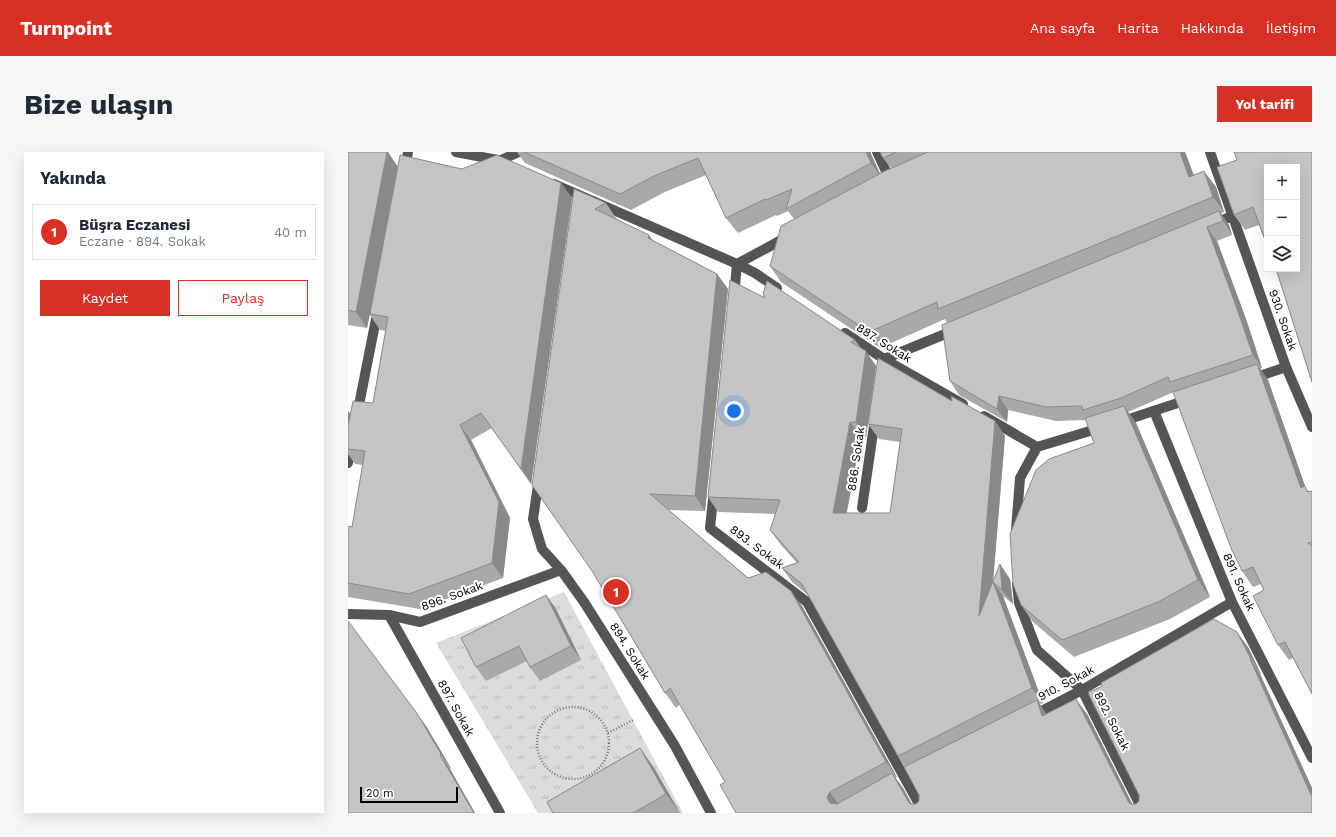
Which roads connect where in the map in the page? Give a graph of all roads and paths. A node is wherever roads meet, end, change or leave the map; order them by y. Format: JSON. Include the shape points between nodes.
{"nodes":[{"id":1,"x":408,"y":152,"type":"edge"},
{"id":2,"x":456,"y":152,"type":"edge"},
{"id":3,"x":519,"y":152,"type":"edge"},
{"id":4,"x":877,"y":152,"type":"edge"},
{"id":5,"x":1210,"y":152,"type":"edge"},
{"id":6,"x":500,"y":160,"type":"junction"},
{"id":7,"x":515,"y":167,"type":"edge"},
{"id":8,"x":544,"y":180,"type":"edge"},
{"id":9,"x":890,"y":182,"type":"edge"},
{"id":10,"x":402,"y":183,"type":"edge"},
{"id":11,"x":1232,"y":216,"type":"junction"},
{"id":12,"x":1204,"y":228,"type":"edge"},
{"id":13,"x":793,"y":234,"type":"edge"},
{"id":14,"x":737,"y":264,"type":"junction"},
{"id":15,"x":787,"y":295,"type":"edge"},
{"id":16,"x":380,"y":300,"type":"edge"},
{"id":17,"x":732,"y":310,"type":"edge"},
{"id":18,"x":964,"y":326,"type":"edge"},
{"id":19,"x":839,"y":329,"type":"edge"},
{"id":20,"x":884,"y":359,"type":"junction"},
{"id":21,"x":1286,"y":367,"type":"junction"},
{"id":22,"x":882,"y":375,"type":"edge"},
{"id":23,"x":1242,"y":382,"type":"edge"},
{"id":24,"x":1198,"y":396,"type":"edge"},
{"id":25,"x":877,"y":406,"type":"edge"},
{"id":26,"x":1154,"y":411,"type":"junction"},
{"id":27,"x":1312,"y":427,"type":"edge"},
{"id":28,"x":1037,"y":447,"type":"junction"},
{"id":29,"x":348,"y":463,"type":"edge"},
{"id":30,"x":540,"y":472,"type":"edge"},
{"id":31,"x":714,"y":481,"type":"edge"},
{"id":32,"x":862,"y":508,"type":"dead end"},
{"id":33,"x":1016,"y":539,"type":"edge"},
{"id":34,"x":561,"y":570,"type":"junction"},
{"id":35,"x":1016,"y":575,"type":"edge"},
{"id":36,"x":1232,"y":602,"type":"junction"},
{"id":37,"x":348,"y":614,"type":"edge"},
{"id":38,"x":389,"y":615,"type":"junction"},
{"id":39,"x":1082,"y":690,"type":"junction"},
{"id":40,"x":652,"y":711,"type":"junction"},
{"id":41,"x":1026,"y":719,"type":"edge"},
{"id":42,"x":608,"y":733,"type":"junction"},
{"id":43,"x":1312,"y":758,"type":"edge"},
{"id":44,"x":500,"y":813,"type":"edge"},
{"id":45,"x":711,"y":813,"type":"edge"},
{"id":46,"x":924,"y":813,"type":"edge"},
{"id":47,"x":1144,"y":813,"type":"edge"}],
"edges":[{"from":1,"to":10,"type":"street"},
{"from":2,"to":6,"type":"street"},
{"from":3,"to":6,"type":"street"},
{"from":4,"to":9,"type":"street"},
{"from":5,"to":11,"type":"street","name":"930. Sokak"},
{"from":6,"to":7,"type":"street"},
{"from":8,"to":14,"type":"street","via":[[579,200]]},
{"from":11,"to":12,"type":"street"},
{"from":11,"to":21,"type":"street","name":"930. Sokak"},
{"from":13,"to":14,"type":"street"},
{"from":14,"to":15,"type":"street"},
{"from":14,"to":17,"type":"street"},
{"from":16,"to":29,"type":"street"},
{"from":18,"to":20,"type":"street"},
{"from":19,"to":20,"type":"street","name":"887. Sokak"},
{"from":20,"to":22,"type":"street"},
{"from":20,"to":28,"type":"street","name":"887. Sokak"},
{"from":21,"to":23,"type":"street"},
{"from":21,"to":27,"type":"street","name":"930. Sokak"},
{"from":24,"to":26,"type":"street"},
{"from":25,"to":32,"type":"street","name":"886. Sokak"},
{"from":26,"to":28,"type":"street"},
{"from":26,"to":36,"type":"street","name":"891. Sokak"},
{"from":28,"to":33,"type":"street","via":[[1020,478]]},
{"from":30,"to":34,"type":"street","name":"894. Sokak","via":[[533,519],[542,550]]},
{"from":31,"to":46,"type":"street","name":"893. Sokak","via":[[710,528],[807,602]]},
{"from":34,"to":38,"type":"street","name":"896. Sokak","via":[[420,622]]},
{"from":34,"to":40,"type":"street","name":"894. Sokak"},
{"from":35,"to":39,"type":"street","name":"892. Sokak","via":[[1018,603],[1037,650]]},
{"from":36,"to":39,"type":"street","name":"910. Sokak"},
{"from":36,"to":43,"type":"street","name":"891. Sokak"},
{"from":37,"to":38,"type":"street","name":"896. Sokak"},
{"from":38,"to":44,"type":"street","name":"897. Sokak"},
{"from":39,"to":41,"type":"street","name":"910. Sokak"},
{"from":39,"to":47,"type":"street","name":"892. Sokak"},
{"from":40,"to":42,"type":"path"},
{"from":40,"to":45,"type":"street","name":"894. Sokak","via":[[675,746]]},
{"from":42,"to":42,"type":"path","via":[[600,717],[591,710],[568,706],[557,710],[547,717],[540,727],[537,739],[542,763],[562,778],[574,780],[586,777],[597,771],[604,762],[609,751]]}]}
